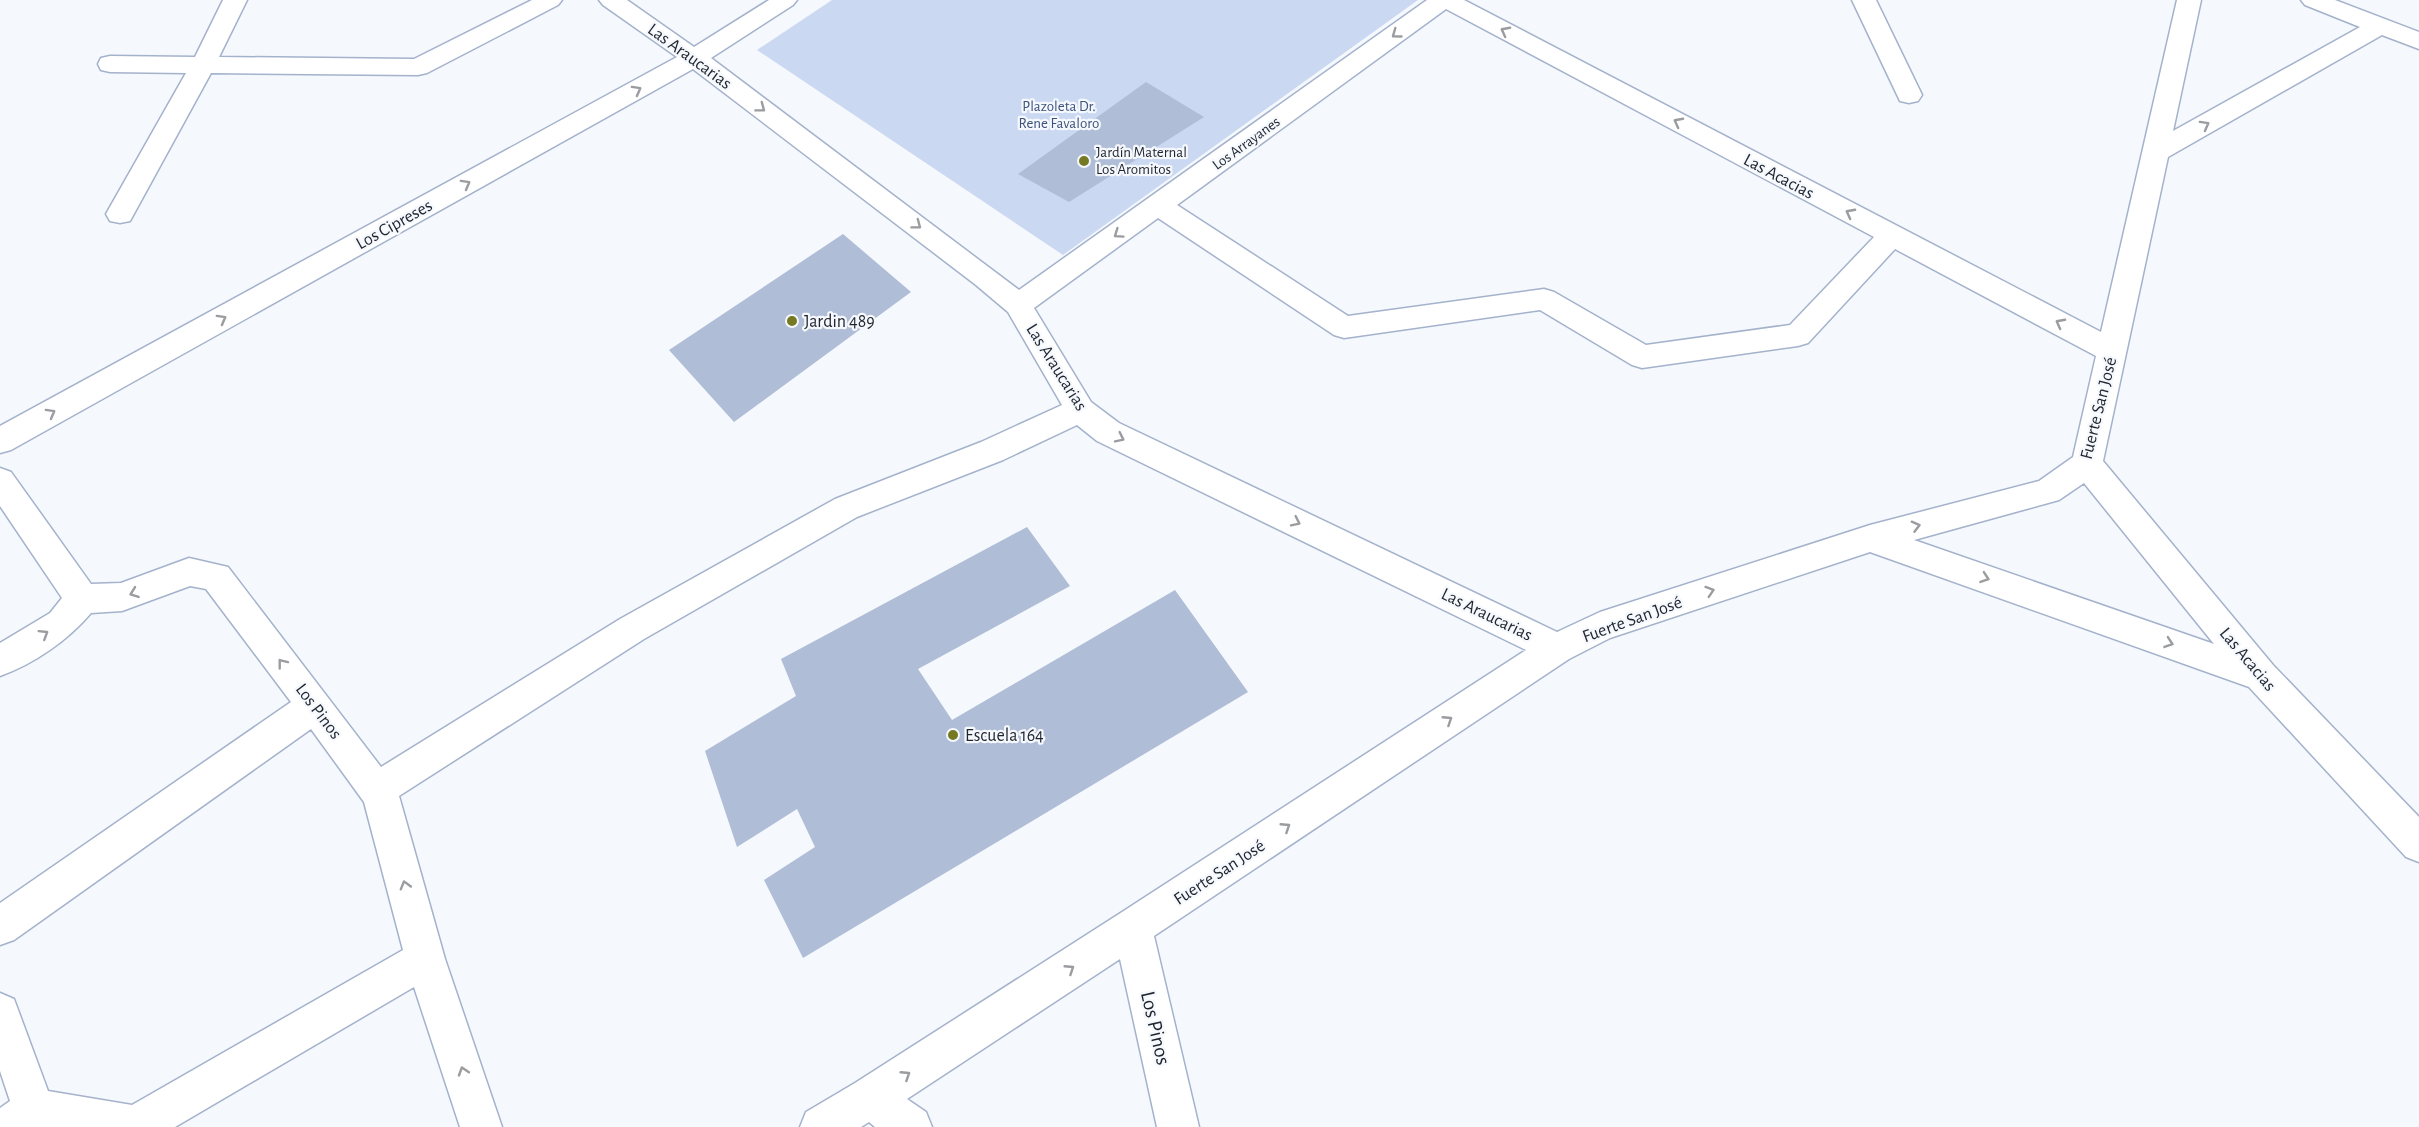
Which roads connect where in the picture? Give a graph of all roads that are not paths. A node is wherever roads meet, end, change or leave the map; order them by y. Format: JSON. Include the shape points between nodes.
{"nodes":[{"id":1,"x":235,"y":0,"type":"edge"},
{"id":2,"x":550,"y":0,"type":"edge"},
{"id":3,"x":611,"y":0,"type":"edge"},
{"id":4,"x":785,"y":0,"type":"edge"},
{"id":5,"x":1445,"y":0,"type":"edge"},
{"id":6,"x":1864,"y":0,"type":"edge"},
{"id":7,"x":2189,"y":0,"type":"edge"},
{"id":8,"x":2313,"y":0,"type":"edge"},
{"id":9,"x":2380,"y":26,"type":"junction"},
{"id":10,"x":2419,"y":41,"type":"edge"},
{"id":11,"x":694,"y":58,"type":"junction"},
{"id":12,"x":110,"y":64,"type":"dead end"},
{"id":13,"x":203,"y":65,"type":"junction"},
{"id":14,"x":1909,"y":95,"type":"dead end"},
{"id":15,"x":2154,"y":153,"type":"junction"},
{"id":16,"x":1158,"y":206,"type":"junction"},
{"id":17,"x":120,"y":214,"type":"dead end"},
{"id":18,"x":1892,"y":235,"type":"junction"},
{"id":19,"x":1018,"y":305,"type":"junction"},
{"id":20,"x":2112,"y":351,"type":"junction"},
{"id":21,"x":1080,"y":410,"type":"junction"},
{"id":22,"x":0,"y":441,"type":"edge"},
{"id":23,"x":2088,"y":464,"type":"junction"},
{"id":24,"x":1,"y":484,"type":"edge"},
{"id":25,"x":1870,"y":538,"type":"junction"},
{"id":26,"x":82,"y":599,"type":"junction"},
{"id":27,"x":1557,"y":648,"type":"junction"},
{"id":28,"x":0,"y":661,"type":"edge"},
{"id":29,"x":2261,"y":676,"type":"junction"},
{"id":30,"x":315,"y":706,"type":"junction"},
{"id":31,"x":375,"y":790,"type":"junction"},
{"id":32,"x":2419,"y":844,"type":"edge"},
{"id":33,"x":0,"y":926,"type":"edge"},
{"id":34,"x":1133,"y":928,"type":"junction"},
{"id":35,"x":426,"y":959,"type":"junction"},
{"id":36,"x":0,"y":1013,"type":"edge"},
{"id":37,"x":870,"y":1098,"type":"junction"},
{"id":38,"x":22,"y":1118,"type":"edge"},
{"id":39,"x":481,"y":1127,"type":"edge"},
{"id":40,"x":821,"y":1127,"type":"edge"},
{"id":41,"x":911,"y":1127,"type":"edge"},
{"id":42,"x":1178,"y":1127,"type":"edge"}],
"edges":[{"from":1,"to":13,"type":"street"},
{"from":2,"to":13,"type":"street","via":[[418,67]]},
{"from":3,"to":11,"type":"street","name":"Las Araucarias"},
{"from":4,"to":11,"type":"street","name":"Los Cipreses"},
{"from":5,"to":16,"type":"street","name":"Los Arrayanes","one_way":true},
{"from":18,"to":5,"type":"street","name":"Las Acacias","one_way":true},
{"from":6,"to":14,"type":"street"},
{"from":7,"to":15,"type":"street","name":"Fuerte San José"},
{"from":8,"to":9,"type":"street"},
{"from":9,"to":10,"type":"street"},
{"from":15,"to":9,"type":"street","one_way":true},
{"from":11,"to":19,"type":"street","name":"Las Araucarias","one_way":true},
{"from":22,"to":11,"type":"street","name":"Los Cipreses","one_way":true},
{"from":12,"to":13,"type":"street"},
{"from":13,"to":17,"type":"street"},
{"from":15,"to":20,"type":"street","name":"Fuerte San José"},
{"from":16,"to":18,"type":"street","via":[[1344,327],[1544,299],[1642,357],[1798,335]]},
{"from":16,"to":19,"type":"street","name":"Los Arrayanes","one_way":true},
{"from":20,"to":18,"type":"street","name":"Las Acacias","one_way":true},
{"from":19,"to":21,"type":"street","name":"Las Araucarias"},
{"from":20,"to":23,"type":"street","name":"Fuerte San José"},
{"from":21,"to":27,"type":"street","name":"Las Araucarias","one_way":true,"via":[[1108,432]]},
{"from":21,"to":31,"type":"street","via":[[992,451],[846,508],[632,629]]},
{"from":25,"to":23,"type":"street","name":"Fuerte San José","one_way":true,"via":[[2048,491]]},
{"from":23,"to":29,"type":"street","name":"Las Acacias"},
{"from":24,"to":26,"type":"street"},
{"from":27,"to":25,"type":"street","name":"Fuerte San José","one_way":true,"via":[[1599,627]]},
{"from":25,"to":29,"type":"street","one_way":true},
{"from":28,"to":26,"type":"street","one_way":true,"via":[[62,623]]},
{"from":30,"to":26,"type":"street","name":"Los Pinos","one_way":true,"via":[[216,577],[189,572],[122,597]]},
{"from":34,"to":27,"type":"street","name":"Fuerte San José","one_way":true},
{"from":29,"to":32,"type":"street","name":"Las Acacias"},
{"from":30,"to":31,"type":"street","name":"Los Pinos"},
{"from":30,"to":33,"type":"street"},
{"from":35,"to":31,"type":"street","name":"Los Pinos","one_way":true,"via":[[380,795]]},
{"from":37,"to":34,"type":"street","name":"Fuerte San José","one_way":true},
{"from":34,"to":42,"type":"street","name":"Los Pinos"},
{"from":35,"to":38,"type":"street","via":[[135,1127]]},
{"from":39,"to":35,"type":"street","name":"Los Pinos","one_way":true},
{"from":36,"to":38,"type":"street"},
{"from":37,"to":40,"type":"street","name":"Fuerte San José"},
{"from":37,"to":41,"type":"street"}]}
